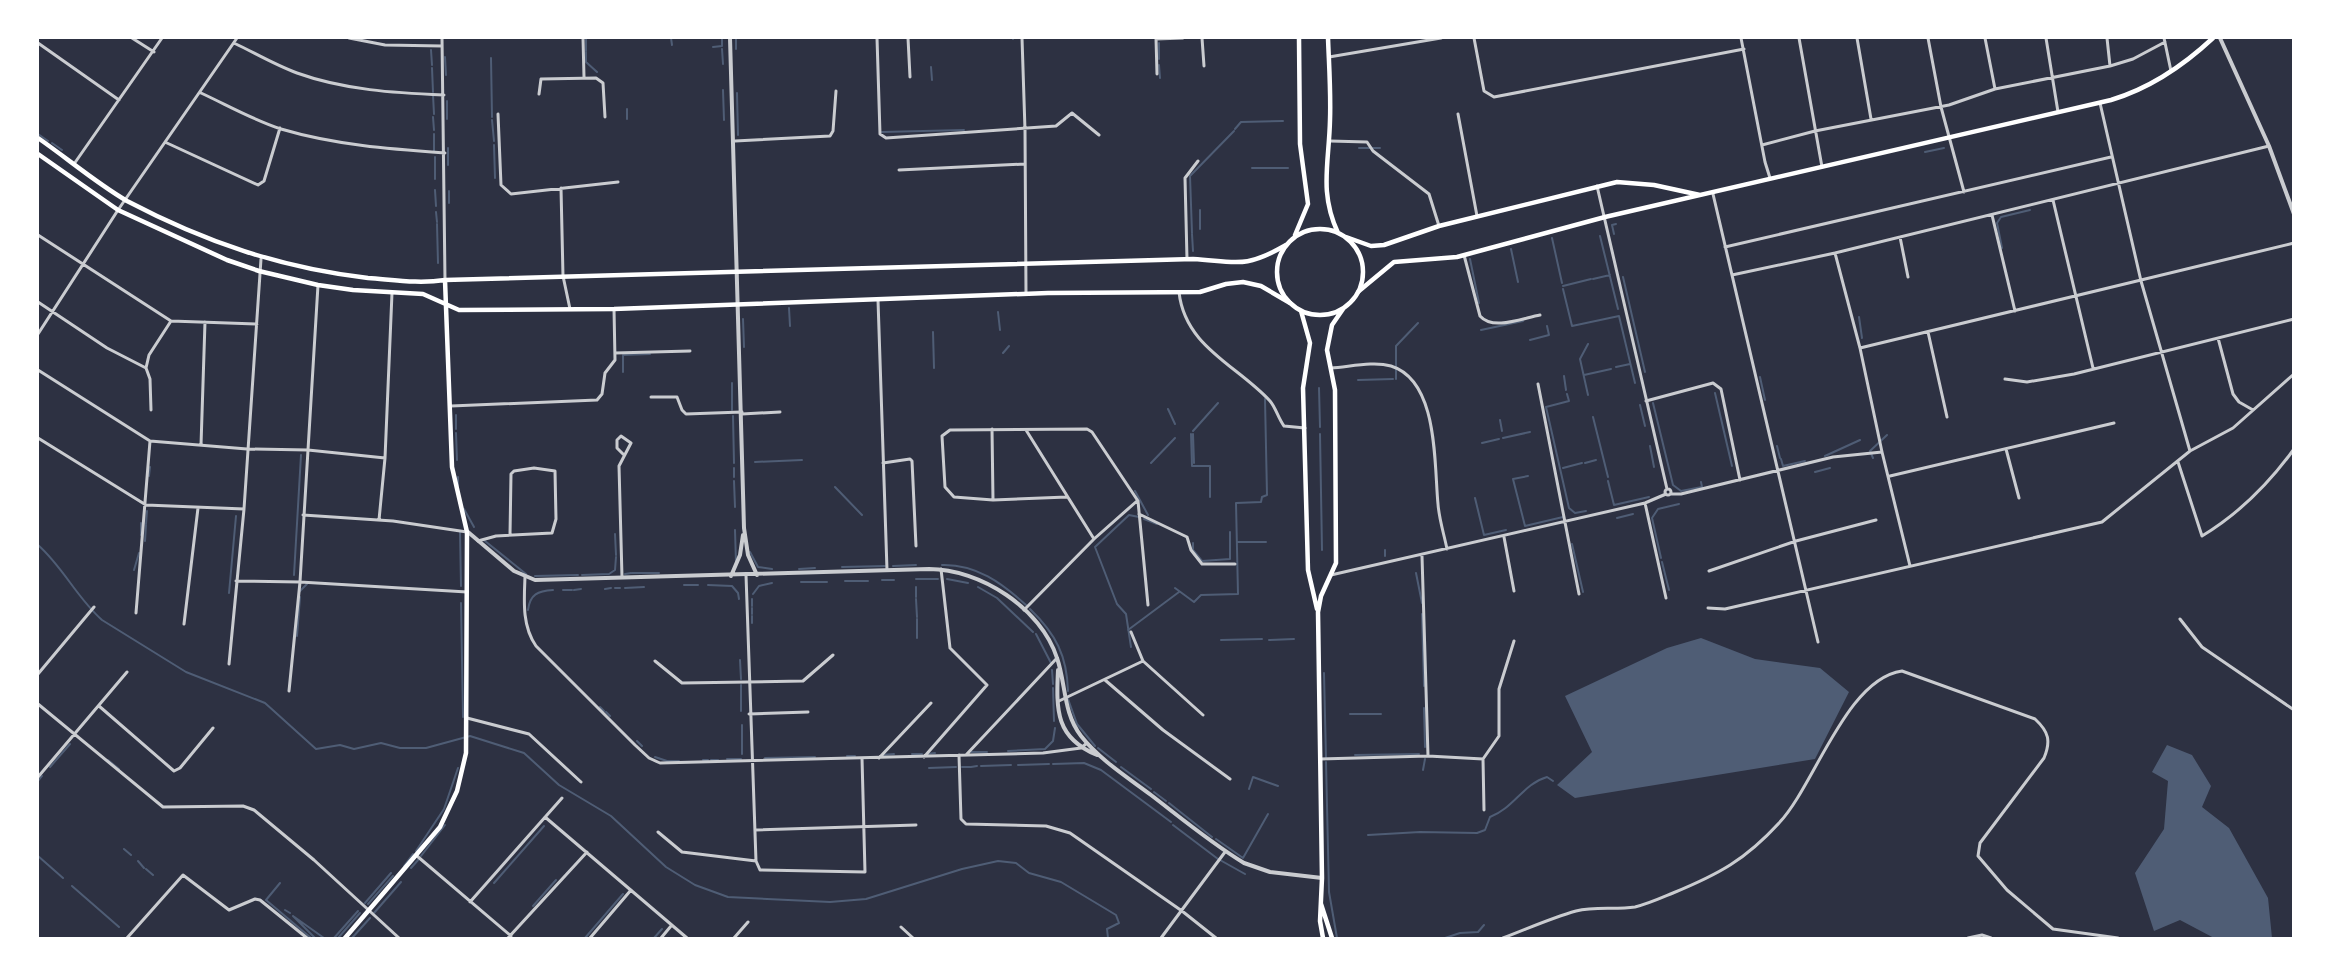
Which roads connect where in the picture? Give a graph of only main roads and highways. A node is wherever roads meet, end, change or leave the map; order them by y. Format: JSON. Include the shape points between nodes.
{"nodes":[{"id":1,"x":1299,"y":38,"type":"edge"},
{"id":2,"x":1328,"y":38,"type":"edge"},
{"id":3,"x":2213,"y":38,"type":"edge"},
{"id":4,"x":38,"y":138,"type":"edge"},
{"id":5,"x":38,"y":154,"type":"edge"},
{"id":6,"x":1703,"y":196,"type":"junction"},
{"id":7,"x":1338,"y":233,"type":"junction"},
{"id":8,"x":1294,"y":237,"type":"junction"},
{"id":9,"x":1346,"y":237,"type":"junction"},
{"id":10,"x":1286,"y":245,"type":"junction"},
{"id":11,"x":445,"y":280,"type":"junction"},
{"id":12,"x":1359,"y":291,"type":"junction"},
{"id":13,"x":445,"y":303,"type":"junction"},
{"id":14,"x":1290,"y":303,"type":"junction"},
{"id":15,"x":1343,"y":309,"type":"junction"},
{"id":16,"x":1301,"y":311,"type":"junction"},
{"id":17,"x":1318,"y":612,"type":"junction"},
{"id":18,"x":1320,"y":903,"type":"junction"},
{"id":19,"x":345,"y":939,"type":"edge"},
{"id":20,"x":1323,"y":939,"type":"edge"},
{"id":21,"x":1332,"y":939,"type":"edge"}],
"edges":[{"from":1,"to":8,"type":"main road","via":[[1300,144],[1308,204]]},
{"from":2,"to":7,"type":"main road","via":[[1330,141],[1326,200]]},
{"from":3,"to":6,"type":"main road","via":[[2171,73],[2127,96]]},
{"from":4,"to":11,"type":"main road","via":[[125,199],[192,232],[261,258],[318,272],[410,281]]},
{"from":5,"to":13,"type":"main road","via":[[118,210],[191,245],[259,271],[318,285],[434,297]]},
{"from":6,"to":9,"type":"main road","via":[[1638,182],[1597,185],[1439,226],[1378,247]]},
{"from":6,"to":12,"type":"main road","via":[[1605,217],[1464,255],[1394,262]]},
{"from":7,"to":8,"type":"main road","via":[[1316,229]]},
{"from":7,"to":9,"type":"main road"},
{"from":8,"to":10,"type":"main road"},
{"from":9,"to":12,"type":"main road","via":[[1362,262]]},
{"from":10,"to":11,"type":"main road","via":[[1251,262],[1026,263]]},
{"from":10,"to":14,"type":"main road","via":[[1277,267],[1277,279]]},
{"from":11,"to":13,"type":"main road"},
{"from":12,"to":15,"type":"main road"},
{"from":13,"to":14,"type":"main road","via":[[459,310],[614,309],[1026,293],[1200,292],[1243,282],[1261,286]]},
{"from":13,"to":19,"type":"main road","via":[[454,486],[467,532],[466,753],[451,807],[440,827]]},
{"from":14,"to":16,"type":"main road"},
{"from":15,"to":16,"type":"main road","via":[[1323,315]]},
{"from":15,"to":17,"type":"main road","via":[[1328,335],[1327,350],[1335,390],[1336,563]]},
{"from":16,"to":17,"type":"main road","via":[[1310,343],[1303,388],[1308,570]]},
{"from":17,"to":18,"type":"main road"},
{"from":18,"to":20,"type":"main road"},
{"from":18,"to":21,"type":"main road"}]}
